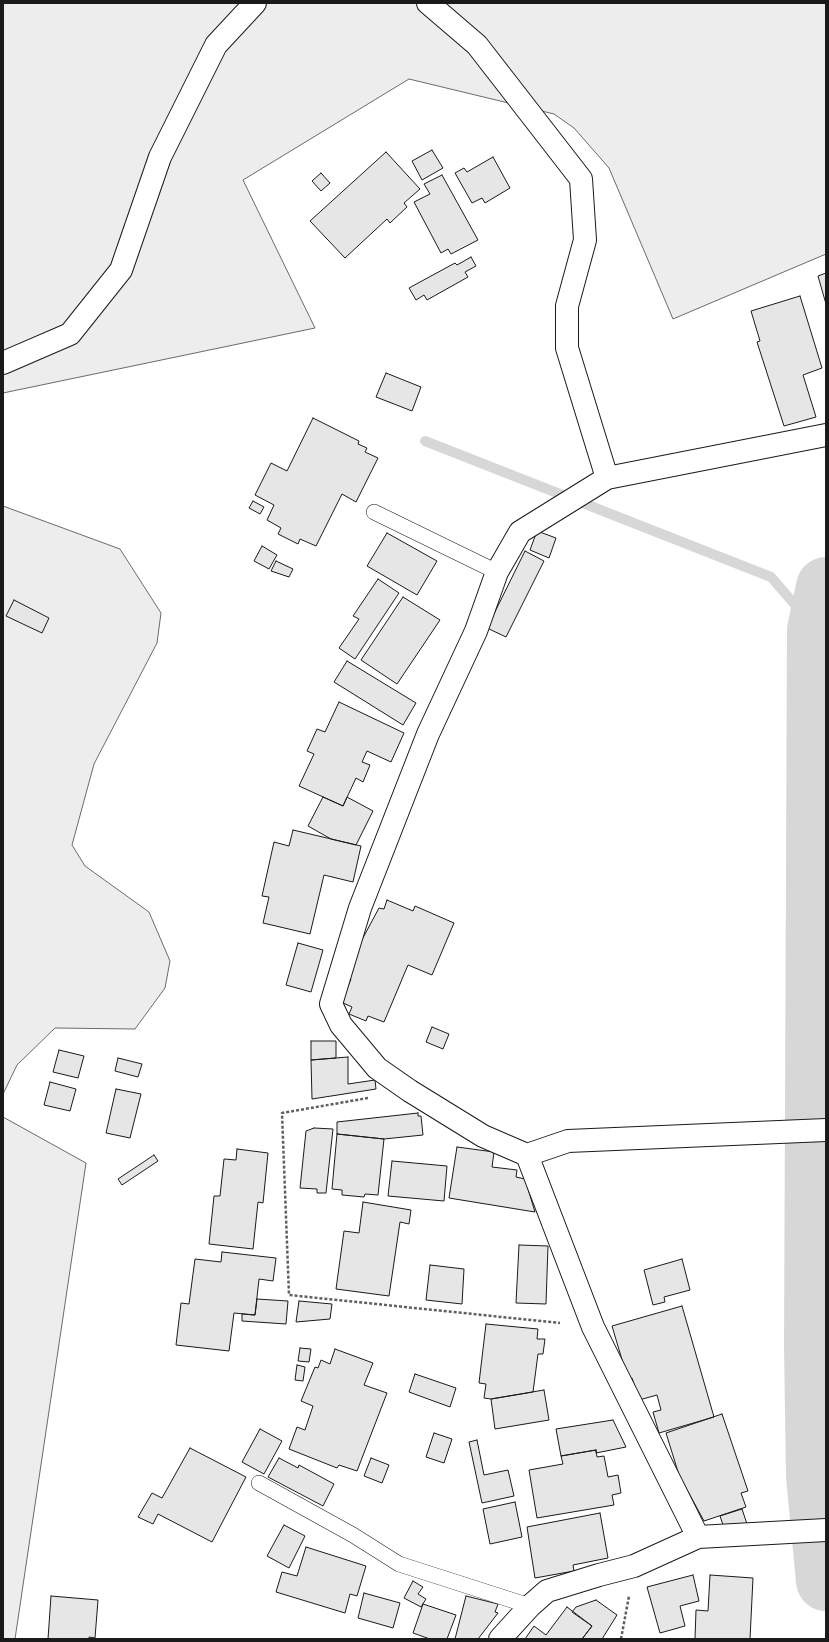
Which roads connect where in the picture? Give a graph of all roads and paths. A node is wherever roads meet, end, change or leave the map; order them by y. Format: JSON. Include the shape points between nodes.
{"nodes":[{"id":1,"x":255,"y":3,"type":"edge"},
{"id":2,"x":428,"y":3,"type":"edge"},
{"id":3,"x":3,"y":363,"type":"edge"},
{"id":4,"x":826,"y":435,"type":"edge"},
{"id":5,"x":607,"y":478,"type":"junction"},
{"id":6,"x":374,"y":512,"type":"dead end"},
{"id":7,"x":497,"y":572,"type":"junction"},
{"id":8,"x":410,"y":1091,"type":"junction"},
{"id":9,"x":826,"y":1130,"type":"edge"},
{"id":10,"x":527,"y":1156,"type":"junction"},
{"id":11,"x":592,"y":1327,"type":"junction"},
{"id":12,"x":259,"y":1483,"type":"dead end"},
{"id":13,"x":817,"y":1531,"type":"edge"},
{"id":14,"x":698,"y":1537,"type":"junction"},
{"id":15,"x":634,"y":1566,"type":"junction"},
{"id":16,"x":530,"y":1606,"type":"junction"},
{"id":17,"x":500,"y":1639,"type":"edge"},
{"id":18,"x":621,"y":1639,"type":"edge"}],
"edges":[{"from":1,"to":3,"type":"street","via":[[216,44],[160,157],[121,270],[70,334]]},
{"from":2,"to":5,"type":"street","via":[[477,45],[581,179],[585,240],[566,306],[567,348]]},
{"from":4,"to":5,"type":"street"},
{"from":5,"to":7,"type":"street","via":[[520,532]]},
{"from":6,"to":7,"type":"lane"},
{"from":7,"to":8,"type":"street","via":[[476,631],[428,734],[362,901],[331,1004],[341,1025],[377,1068]]},
{"from":8,"to":10,"type":"street","via":[[483,1136]]},
{"from":8,"to":11,"type":"path","via":[[282,1113],[289,1295]]},
{"from":9,"to":10,"type":"street","via":[[568,1141]]},
{"from":10,"to":11,"type":"street"},
{"from":11,"to":14,"type":"street"},
{"from":12,"to":16,"type":"lane","via":[[353,1534],[399,1564]]},
{"from":13,"to":14,"type":"street"},
{"from":14,"to":15,"type":"street"},
{"from":15,"to":16,"type":"street","via":[[547,1591]]},
{"from":15,"to":18,"type":"path"},
{"from":16,"to":17,"type":"street"}]}
